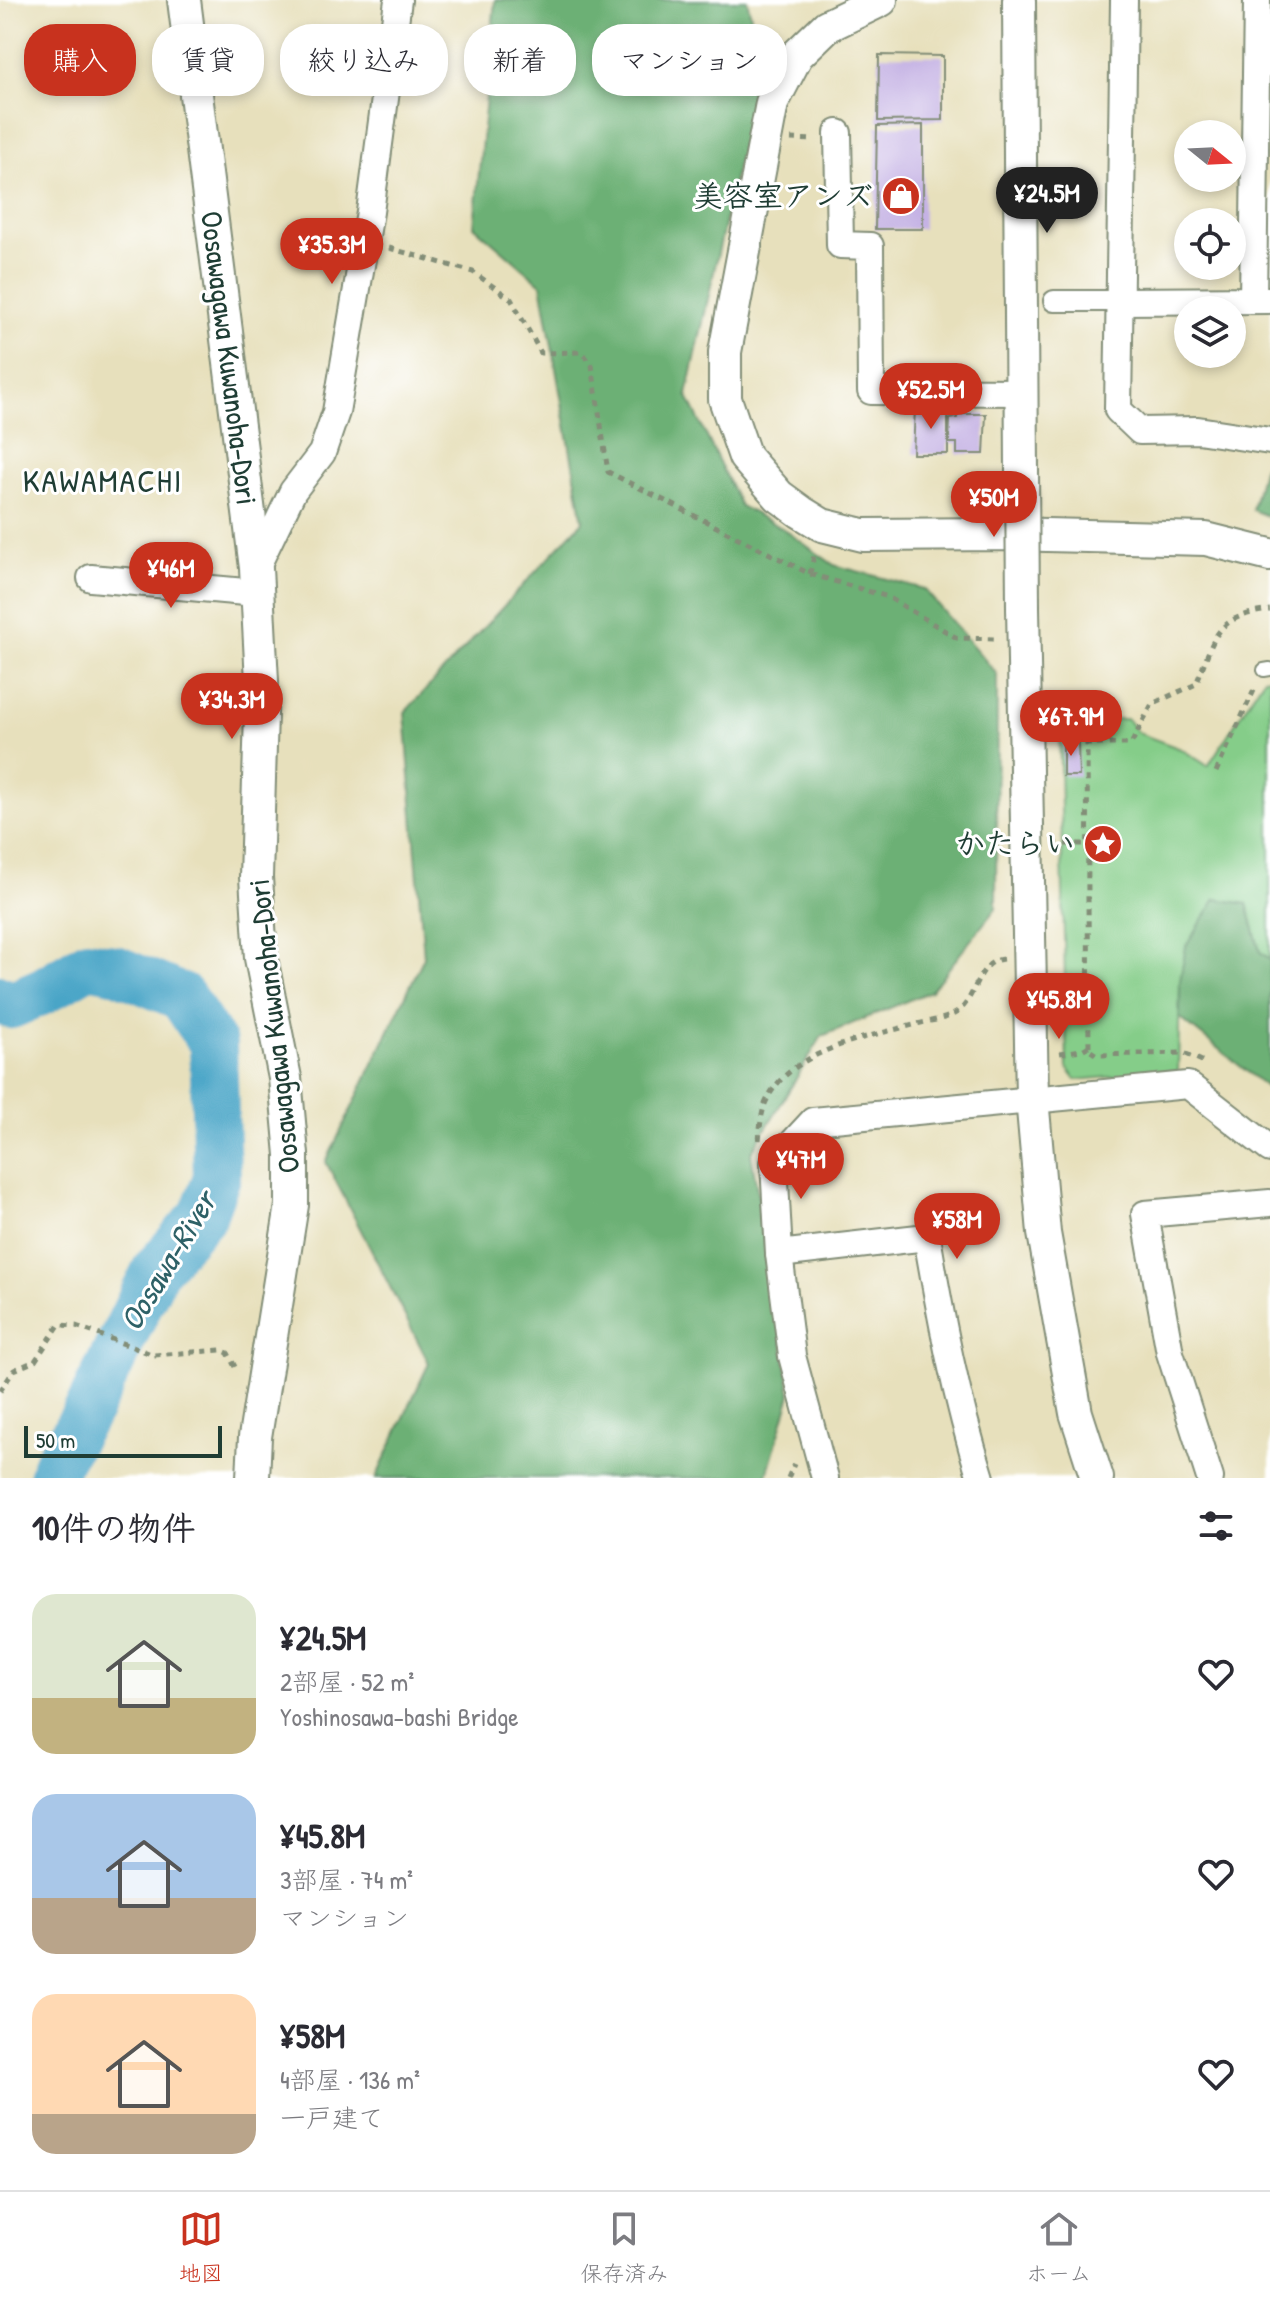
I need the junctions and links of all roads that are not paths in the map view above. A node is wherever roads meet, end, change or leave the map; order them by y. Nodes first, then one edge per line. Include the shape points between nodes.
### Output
1 (184, 0) edge
2 (398, 0) edge
3 (881, 0) edge
4 (1019, 0) edge
5 (1124, 0) edge
6 (1257, 0) edge
7 (838, 133) dead end
8 (1261, 300) edge
9 (1054, 301) dead end
10 (1120, 301) junction
11 (1020, 392) junction
12 (1270, 441) edge
13 (1270, 555) edge
14 (91, 578) dead end
15 (256, 580) junction
16 (1032, 1098) junction
17 (1270, 1149) edge
18 (1270, 1203) edge
19 (779, 1254) junction
20 (253, 1478) edge
21 (825, 1478) edge
22 (981, 1478) edge
23 (1097, 1478) edge
24 (1210, 1478) edge

1 - 15 street, Oosawagawa Kuwanoha-Dori
2 - 15 street via 336,412 322,453 293,491
3 - 13 street via 827,26 797,55 772,103 725,352 725,399 745,457 779,496 801,512 822,525 863,535 1206,539
4 - 11 street
5 - 10 street
6 - 8 street
7 - 11 street via 840,245 870,246 871,391
8 - 10 street
9 - 10 street
10 - 12 street via 1118,410 1140,431 1198,430
11 - 16 street, bridge
14 - 15 street
15 - 20 street, Oosawagawa Kuwanoha-Dori via 262,681 256,877 261,958 285,1078 292,1205
16 - 17 street via 1188,1085
16 - 19 street via 813,1121 774,1163
16 - 23 street via 1044,1233 1076,1413
18 - 24 street via 1145,1214 1170,1353
19 - 21 street via 792,1356
19 - 22 street via 927,1237 962,1418

